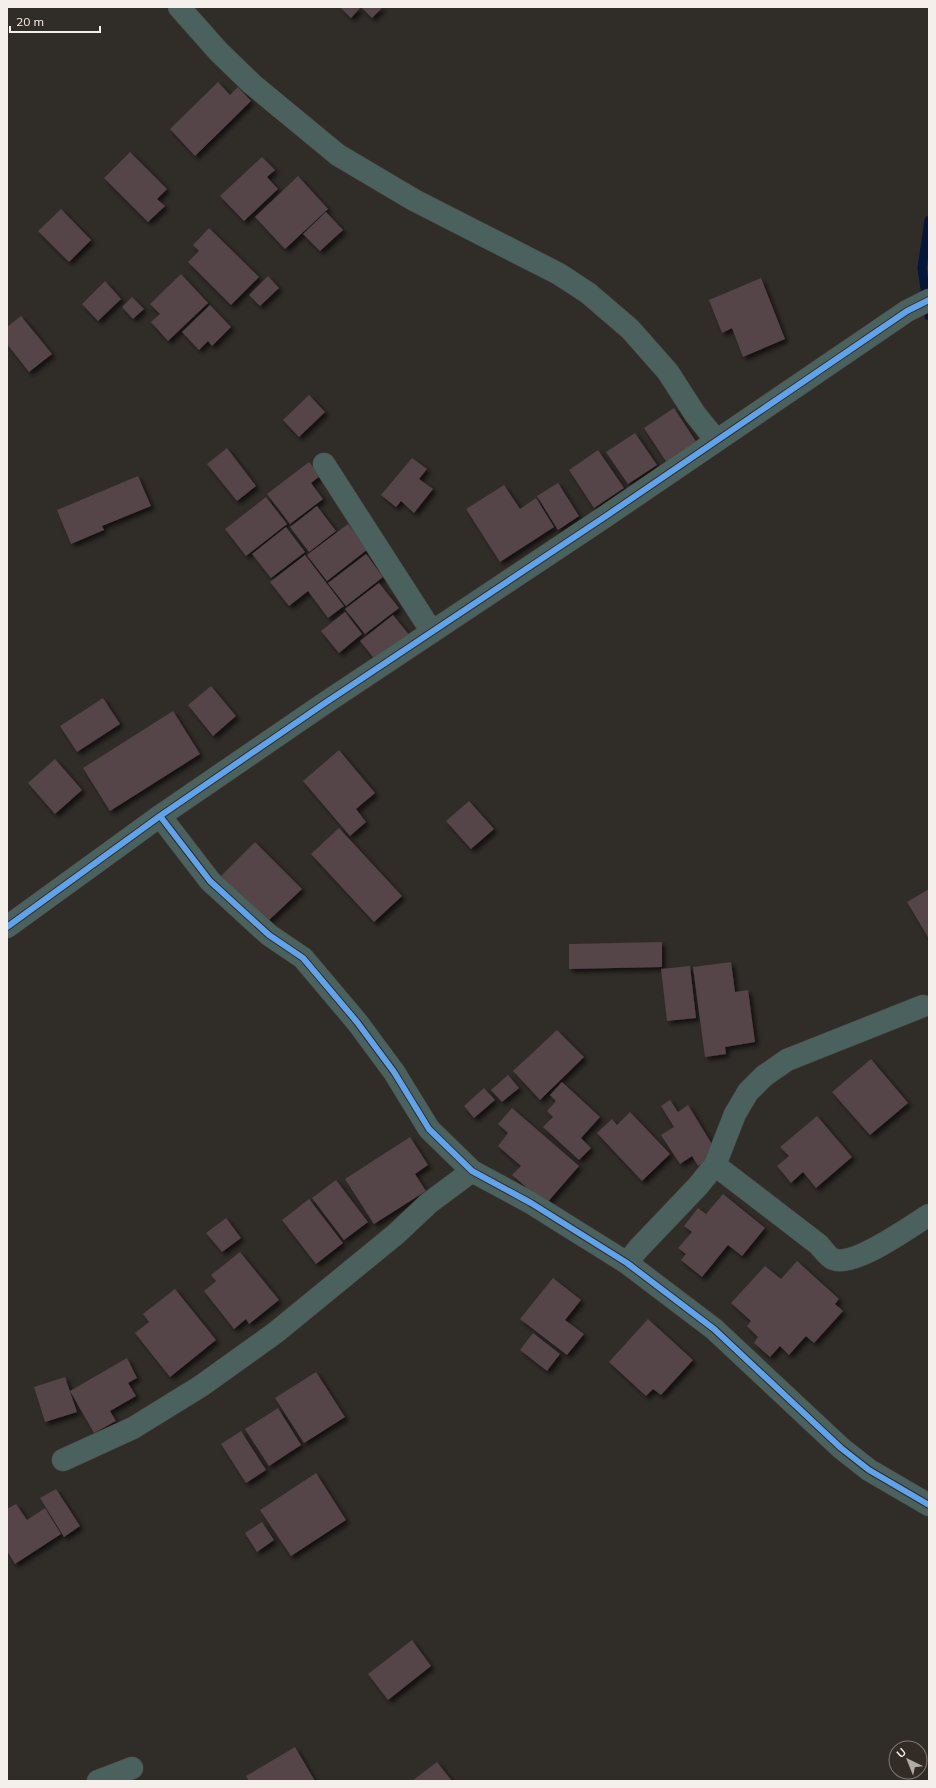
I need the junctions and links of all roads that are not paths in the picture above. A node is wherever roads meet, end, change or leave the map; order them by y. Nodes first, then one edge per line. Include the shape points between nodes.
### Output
1 (179, 7) edge
2 (929, 300) edge
3 (716, 440) junction
4 (324, 464) dead end
5 (432, 632) junction
6 (160, 816) junction
7 (7, 927) edge
8 (923, 1006) dead end
9 (715, 1166) junction
10 (472, 1171) junction
11 (929, 1215) edge
12 (627, 1263) junction
13 (63, 1460) dead end
14 (929, 1505) edge
15 (132, 1768) dead end
16 (98, 1781) edge

1 - 3 street via 252,84 338,155 414,200 559,274 588,294 630,329 668,372 695,414
2 - 3 street via 907,311
3 - 5 street
4 - 5 street
5 - 6 street
6 - 7 street
6 - 10 street via 210,881 269,935 303,958 357,1022 394,1072 429,1129
8 - 9 street via 787,1060 764,1076 748,1092 735,1114
9 - 11 street via 818,1244 833,1259 846,1260 863,1255
9 - 12 street
10 - 12 street via 531,1203
10 - 13 street via 429,1203 396,1234 275,1333 213,1377 133,1428
12 - 14 street via 714,1329 841,1448 869,1470
15 - 16 street

